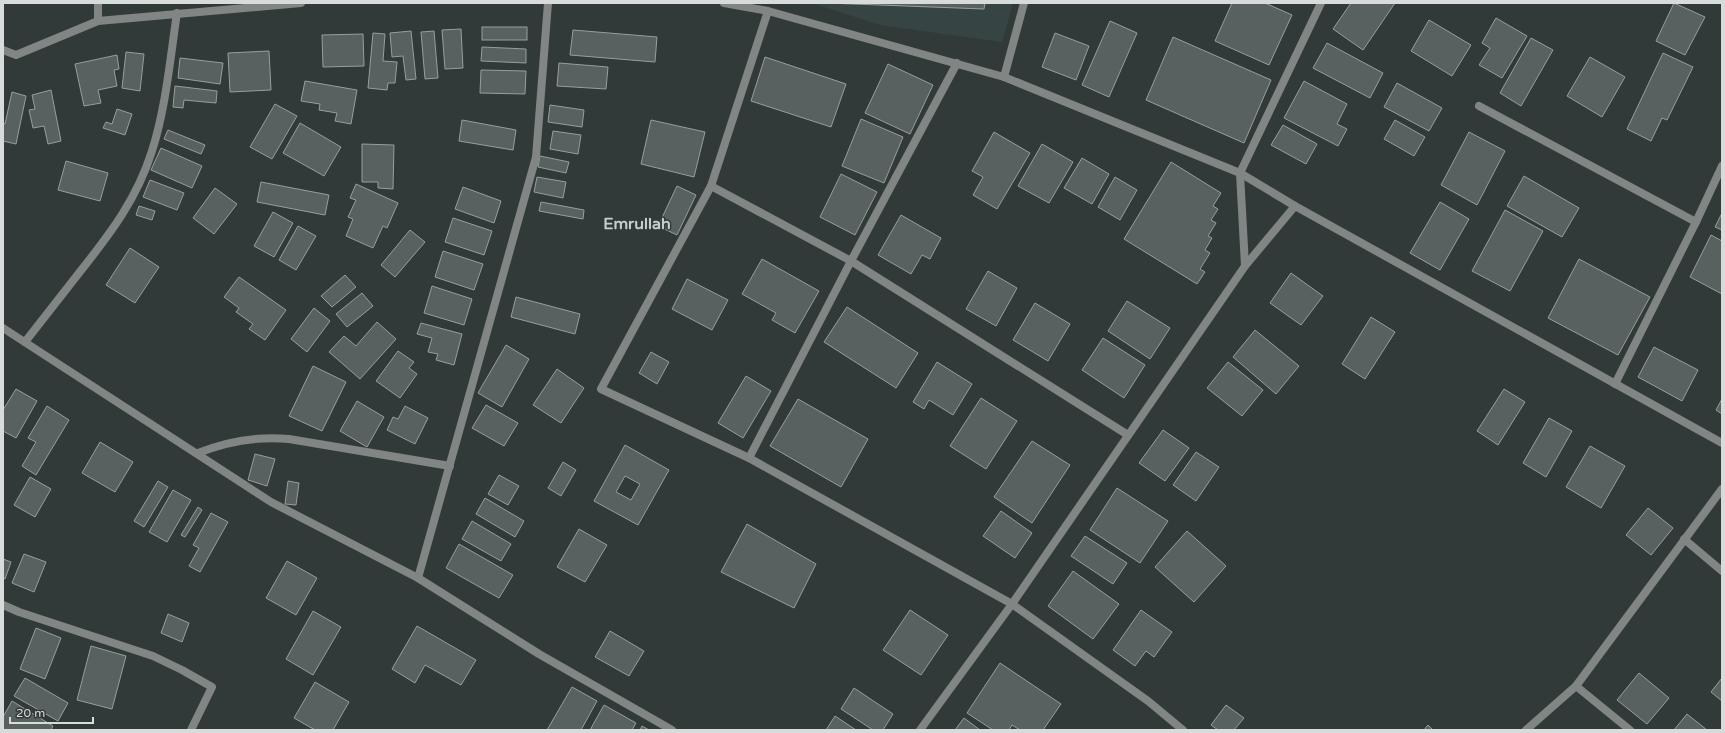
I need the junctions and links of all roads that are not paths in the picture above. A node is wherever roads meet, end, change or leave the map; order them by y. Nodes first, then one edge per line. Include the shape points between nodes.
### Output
1 (98, 3) edge
2 (301, 3) edge
3 (548, 3) edge
4 (724, 3) edge
5 (1024, 3) edge
6 (1321, 3) edge
7 (768, 11) junction
8 (177, 13) junction
9 (98, 22) junction
10 (3, 50) edge
11 (958, 63) junction
12 (1004, 77) junction
13 (1479, 106) dead end
14 (1722, 166) edge
15 (1240, 173) junction
16 (711, 186) junction
17 (1295, 206) junction
18 (1696, 222) junction
19 (851, 261) junction
20 (1245, 266) junction
21 (3, 328) edge
22 (25, 342) junction
23 (1615, 384) junction
24 (1128, 435) junction
25 (1722, 443) edge
26 (198, 454) junction
27 (749, 458) junction
28 (450, 466) junction
29 (1722, 489) edge
30 (1684, 539) junction
31 (1722, 571) edge
32 (418, 578) junction
33 (3, 604) edge
34 (1012, 604) junction
35 (1576, 686) junction
36 (191, 730) edge
37 (672, 730) edge
38 (920, 730) edge
39 (1183, 730) edge
40 (1526, 730) edge
41 (1630, 730) edge

1 - 9 street
2 - 8 street
3 - 28 street via 536,157
4 - 7 street
5 - 12 street
6 - 15 street
7 - 11 street
7 - 16 street
8 - 9 street
8 - 22 street via 159,127 152,152 129,203 114,228
9 - 10 street via 16,56
11 - 12 street
11 - 19 street
12 - 15 street
13 - 18 street
14 - 18 street
15 - 17 street
15 - 20 street
16 - 19 street
16 - 27 street via 601,389
17 - 20 street
17 - 23 street
18 - 23 street
19 - 24 street
19 - 27 street
20 - 24 street
21 - 22 street
22 - 26 street
23 - 25 street
24 - 34 street
26 - 28 street via 237,440 272,437
26 - 32 street via 271,502
27 - 34 street
28 - 32 street
29 - 30 street
30 - 31 street
30 - 35 street
32 - 37 street via 539,654
33 - 36 street via 19,612 153,656 212,687
34 - 38 street
34 - 39 street via 1148,701
35 - 40 street
35 - 41 street

